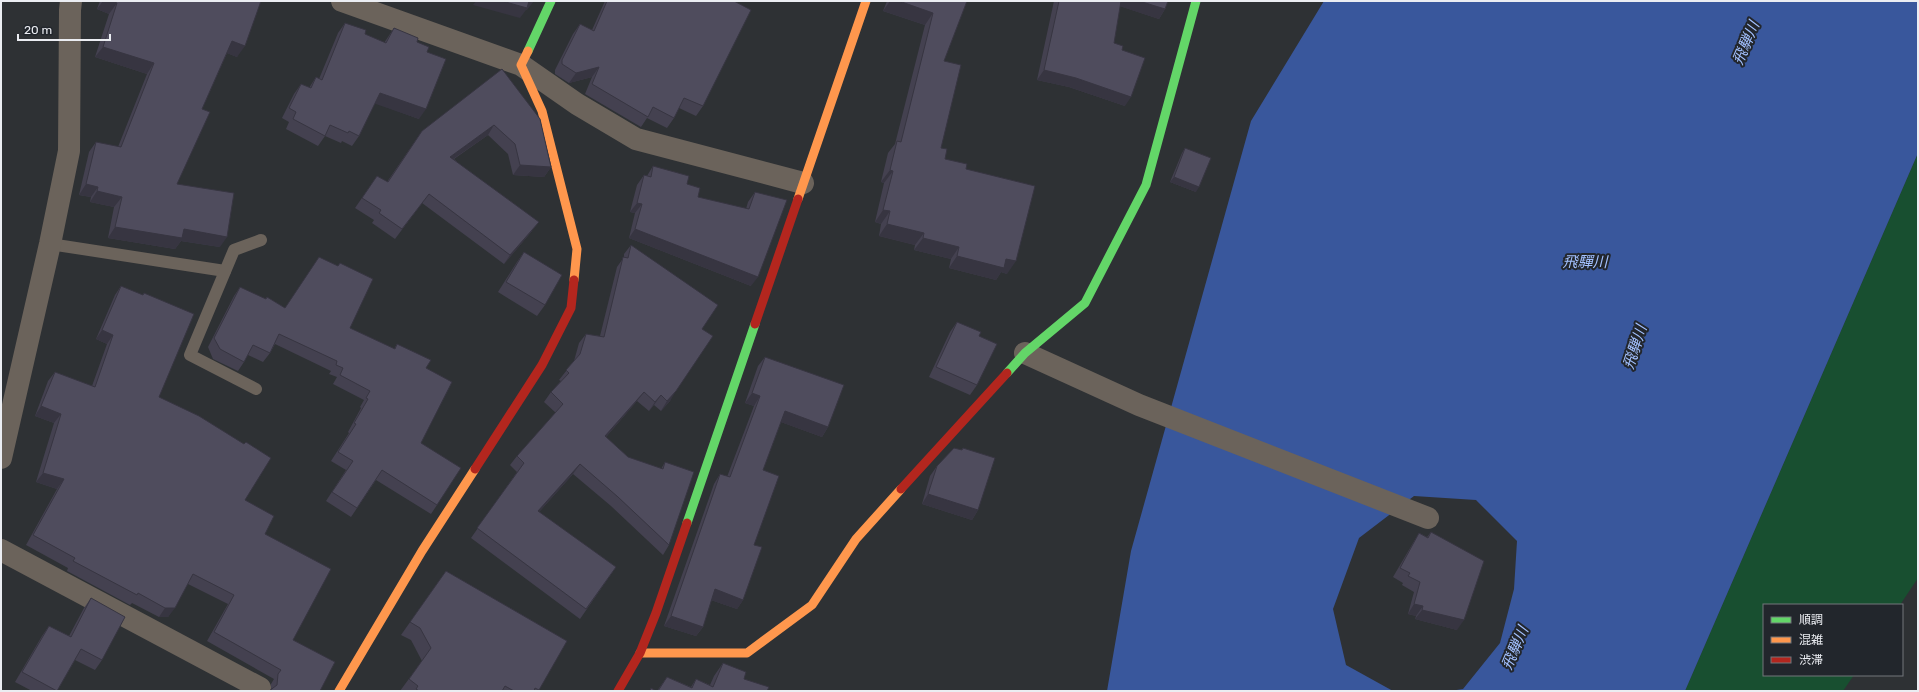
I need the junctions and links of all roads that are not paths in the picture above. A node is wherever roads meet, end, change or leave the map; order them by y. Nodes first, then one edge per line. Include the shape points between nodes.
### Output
1 (71, 1) edge
2 (342, 1) edge
3 (551, 1) edge
4 (866, 1) edge
5 (1196, 1) edge
6 (521, 65) junction
7 (803, 183) junction
8 (261, 240) dead end
9 (50, 244) junction
10 (225, 271) junction
11 (1024, 354) junction
12 (256, 389) dead end
13 (1, 458) edge
14 (1428, 518) dead end
15 (1, 550) edge
16 (640, 653) junction
17 (260, 688) dead end
18 (339, 691) edge
19 (618, 691) edge

1 - 9 street via 69,151
2 - 6 street
3 - 6 street
4 - 7 street
5 - 11 street via 1146,185 1085,302
6 - 7 street via 577,104 636,139
6 - 18 street via 542,112 577,250 571,308 542,365 422,551
7 - 16 street via 656,613
8 - 10 lane via 234,250
9 - 10 lane
9 - 13 street
10 - 12 lane via 190,355
11 - 14 street via 1139,405
11 - 16 street via 856,539 812,605 747,653
15 - 17 street
16 - 19 street

